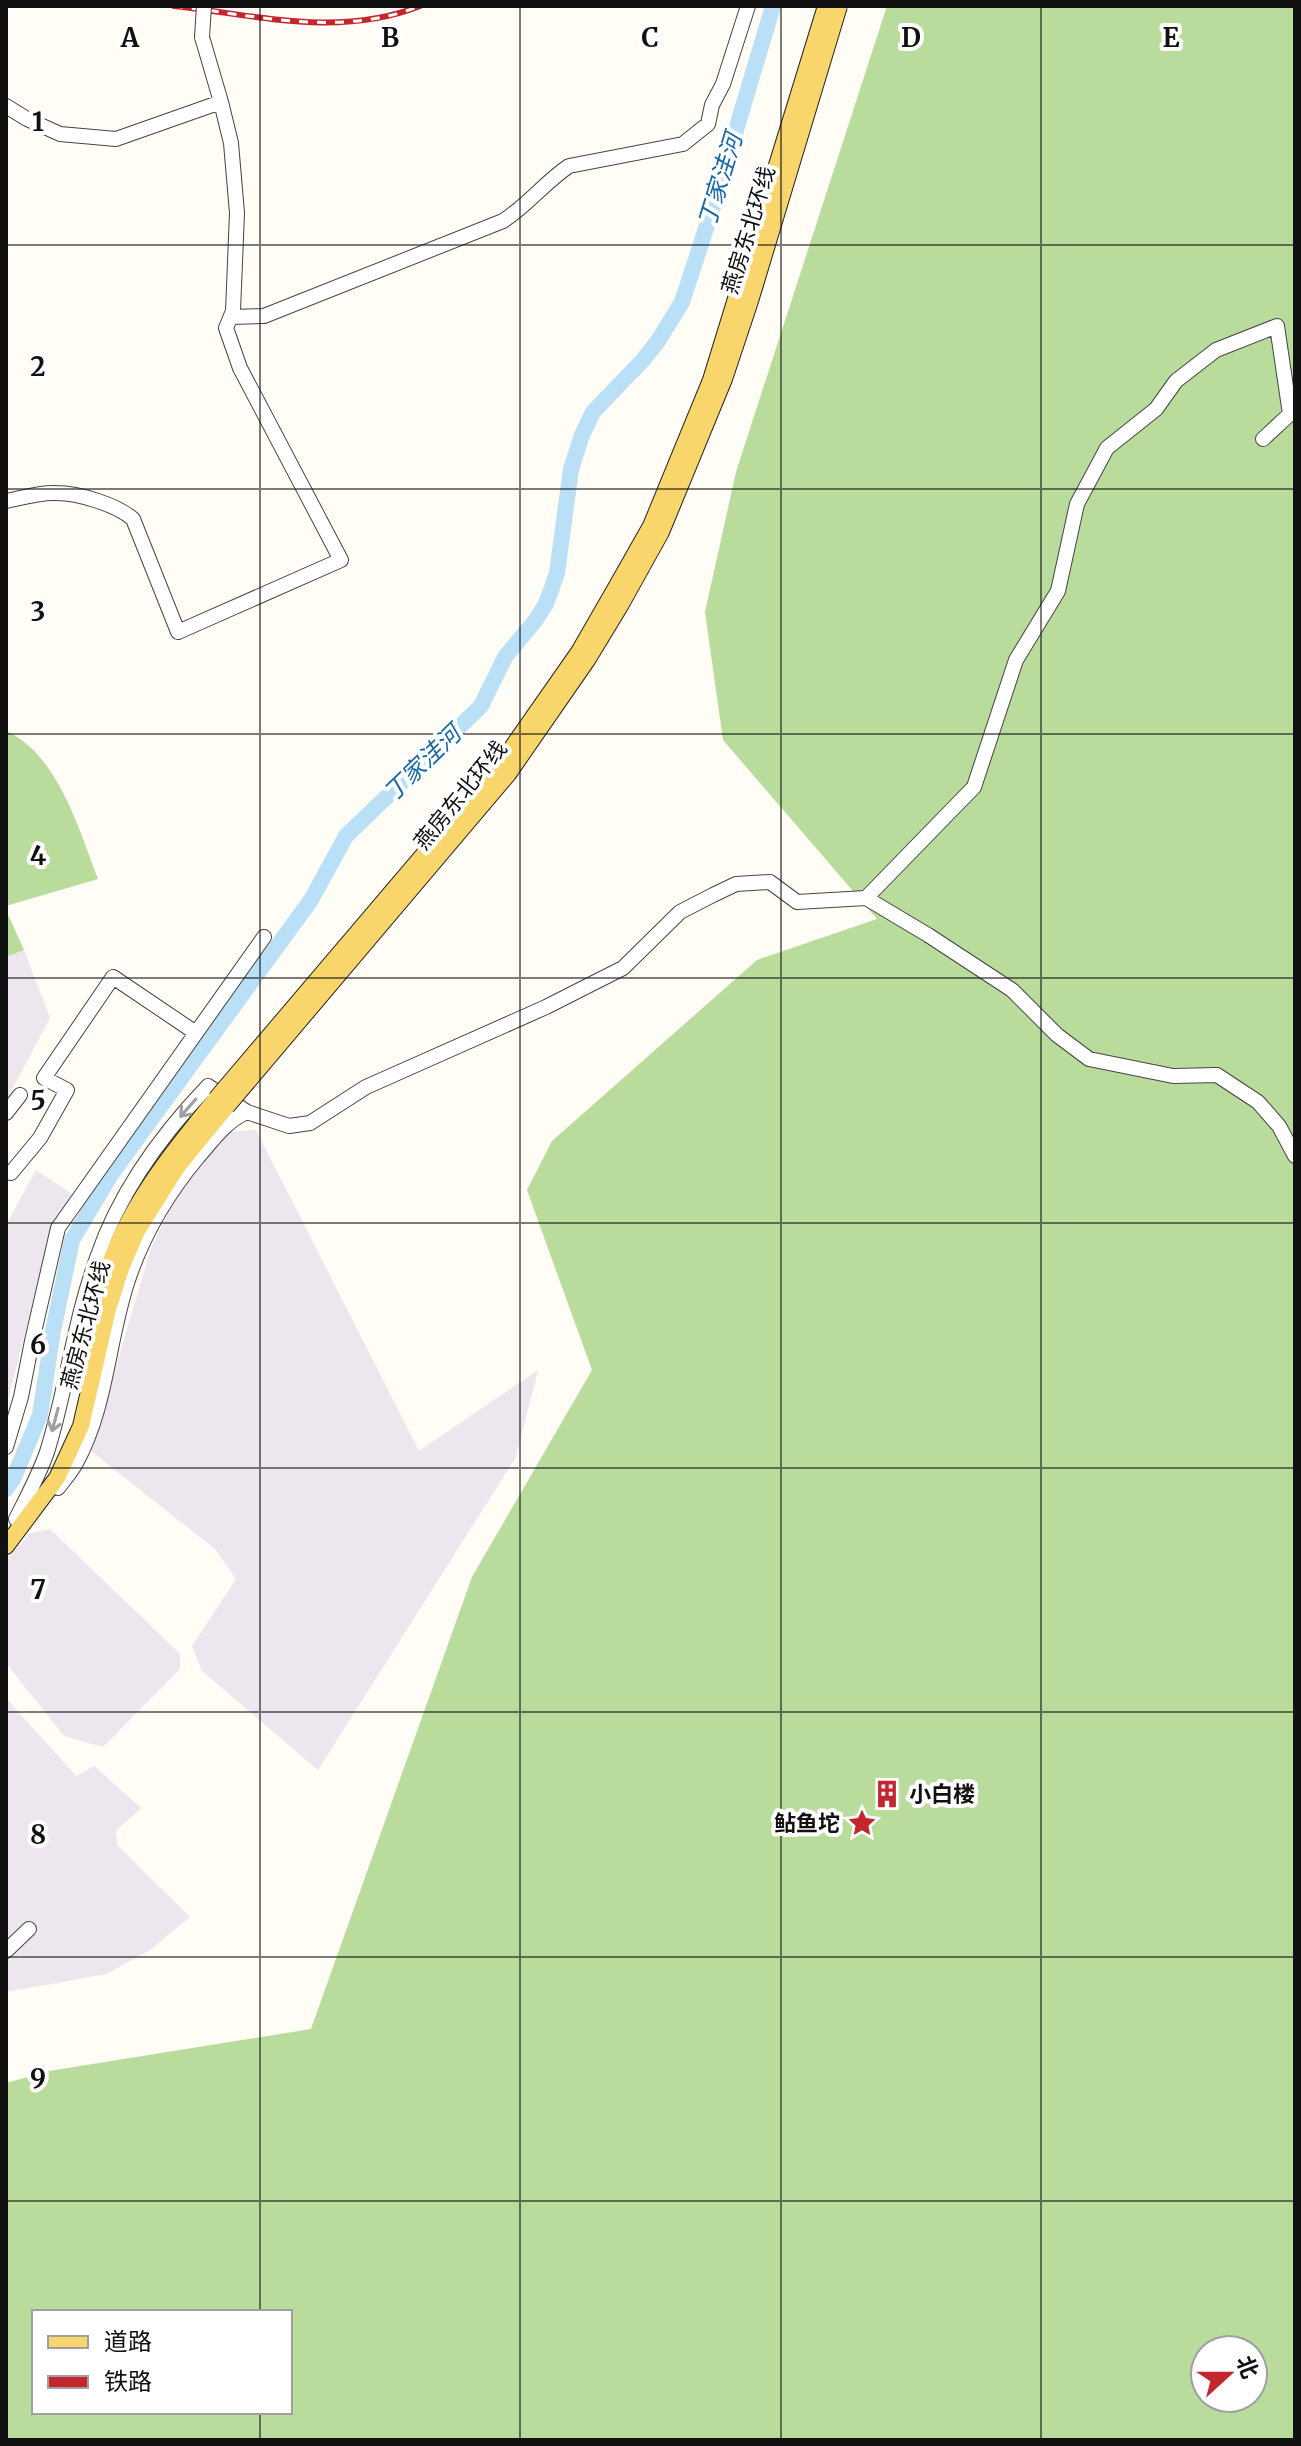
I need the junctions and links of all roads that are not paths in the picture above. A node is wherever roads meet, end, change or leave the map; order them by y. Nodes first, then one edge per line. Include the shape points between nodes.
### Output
1 (204, 6) edge
2 (748, 6) edge
3 (826, 6) edge
4 (839, 6) edge
5 (221, 102) junction
6 (6, 106) edge
7 (231, 317) junction
8 (1263, 439) dead end
9 (6, 501) edge
10 (866, 898) junction
11 (264, 937) dead end
12 (196, 1033) junction
13 (20, 1095) dead end
14 (222, 1103) junction
15 (247, 1112) junction
16 (6, 1113) edge
17 (1295, 1156) edge
18 (11, 1173) dead end
19 (6, 1447) edge
20 (17, 1523) edge
21 (6, 1546) edge
22 (29, 1929) dead end
23 (6, 1951) edge

1 - 5 street, bridge via 202,37
2 - 7 street via 708,124 683,144 569,166 503,221 264,316
3 - 14 main road, 燕房东北环线, bridge via 711,380 657,512 624,574 579,652 500,765
4 - 14 main road, 燕房东北环线, bridge via 724,379 648,556 587,660 508,774
5 - 6 street via 116,139 60,134
5 - 7 street via 231,143 237,213
7 - 9 street via 226,328 240,368 341,560 178,632 133,519 123,510 55,492
8 - 10 street via 1290,414 1277,326 1216,350 1107,448 1077,504 1058,591 1016,660 974,787
10 - 15 street via 797,902 770,882 736,884 680,912 623,968 366,1087 310,1123 289,1126
10 - 17 street via 1012,990 1089,1059 1173,1076 1217,1075 1258,1102
11 - 12 street
12 - 18 street via 113,977 44,1078 67,1090 40,1138
12 - 19 street via 58,1228
13 - 16 street
14 - 20 main road, 燕房东北环线 via 137,1231 108,1309 81,1426 57,1478
15 - 20 street via 227,1125 191,1165 146,1236 128,1280 97,1409 76,1462 53,1495
15 -> 20 street via 208,1086 147,1159 117,1208 96,1259 46,1455
20 - 21 main road, 燕房东北环线
22 - 23 street

